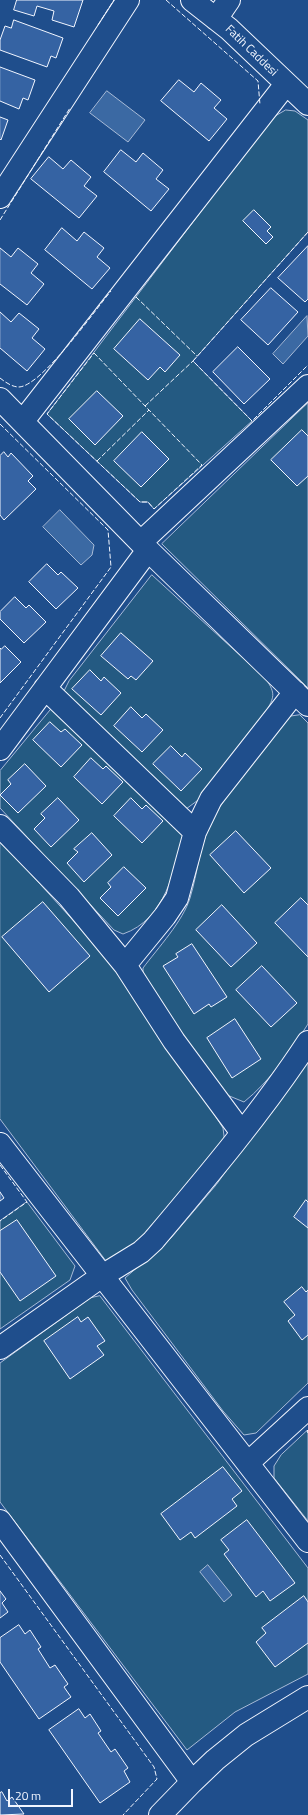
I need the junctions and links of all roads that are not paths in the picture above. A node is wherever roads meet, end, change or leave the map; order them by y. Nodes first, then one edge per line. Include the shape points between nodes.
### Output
1 (128, 0) edge
2 (192, 0) edge
3 (229, 0) edge
4 (216, 19) junction
5 (286, 84) junction
6 (308, 104) edge
7 (0, 197) edge
8 (308, 386) edge
9 (0, 399) edge
10 (23, 421) junction
11 (145, 546) junction
12 (46, 688) junction
13 (301, 699) edge
14 (0, 749) edge
15 (0, 826) edge
16 (195, 832) junction
17 (125, 965) junction
18 (308, 1042) edge
19 (242, 1133) junction
20 (0, 1144) edge
21 (102, 1276) junction
22 (0, 1348) edge
23 (308, 1408) edge
24 (249, 1462) junction
25 (0, 1521) edge
26 (308, 1541) edge
27 (308, 1697) edge
28 (192, 1782) junction
29 (160, 1815) edge

1 - 7 street
2 - 4 street, Fatih Caddesi
3 - 4 street
4 - 5 street, Fatih Caddesi
5 - 6 street, Fatih Caddesi
5 - 10 street
8 - 11 street
9 - 10 street
10 - 11 street
11 - 12 street
11 - 13 street
12 - 14 street
12 - 16 street
13 - 16 street via 215,794
15 - 17 street via 69,897
16 - 17 street via 172,908
17 - 19 street via 179,1048
18 - 19 street
19 - 21 street via 153,1241 129,1261
20 - 21 street
21 - 22 street
21 - 24 street
23 - 24 street
24 - 26 street
25 - 28 street
27 - 28 street via 246,1735
28 - 29 street

